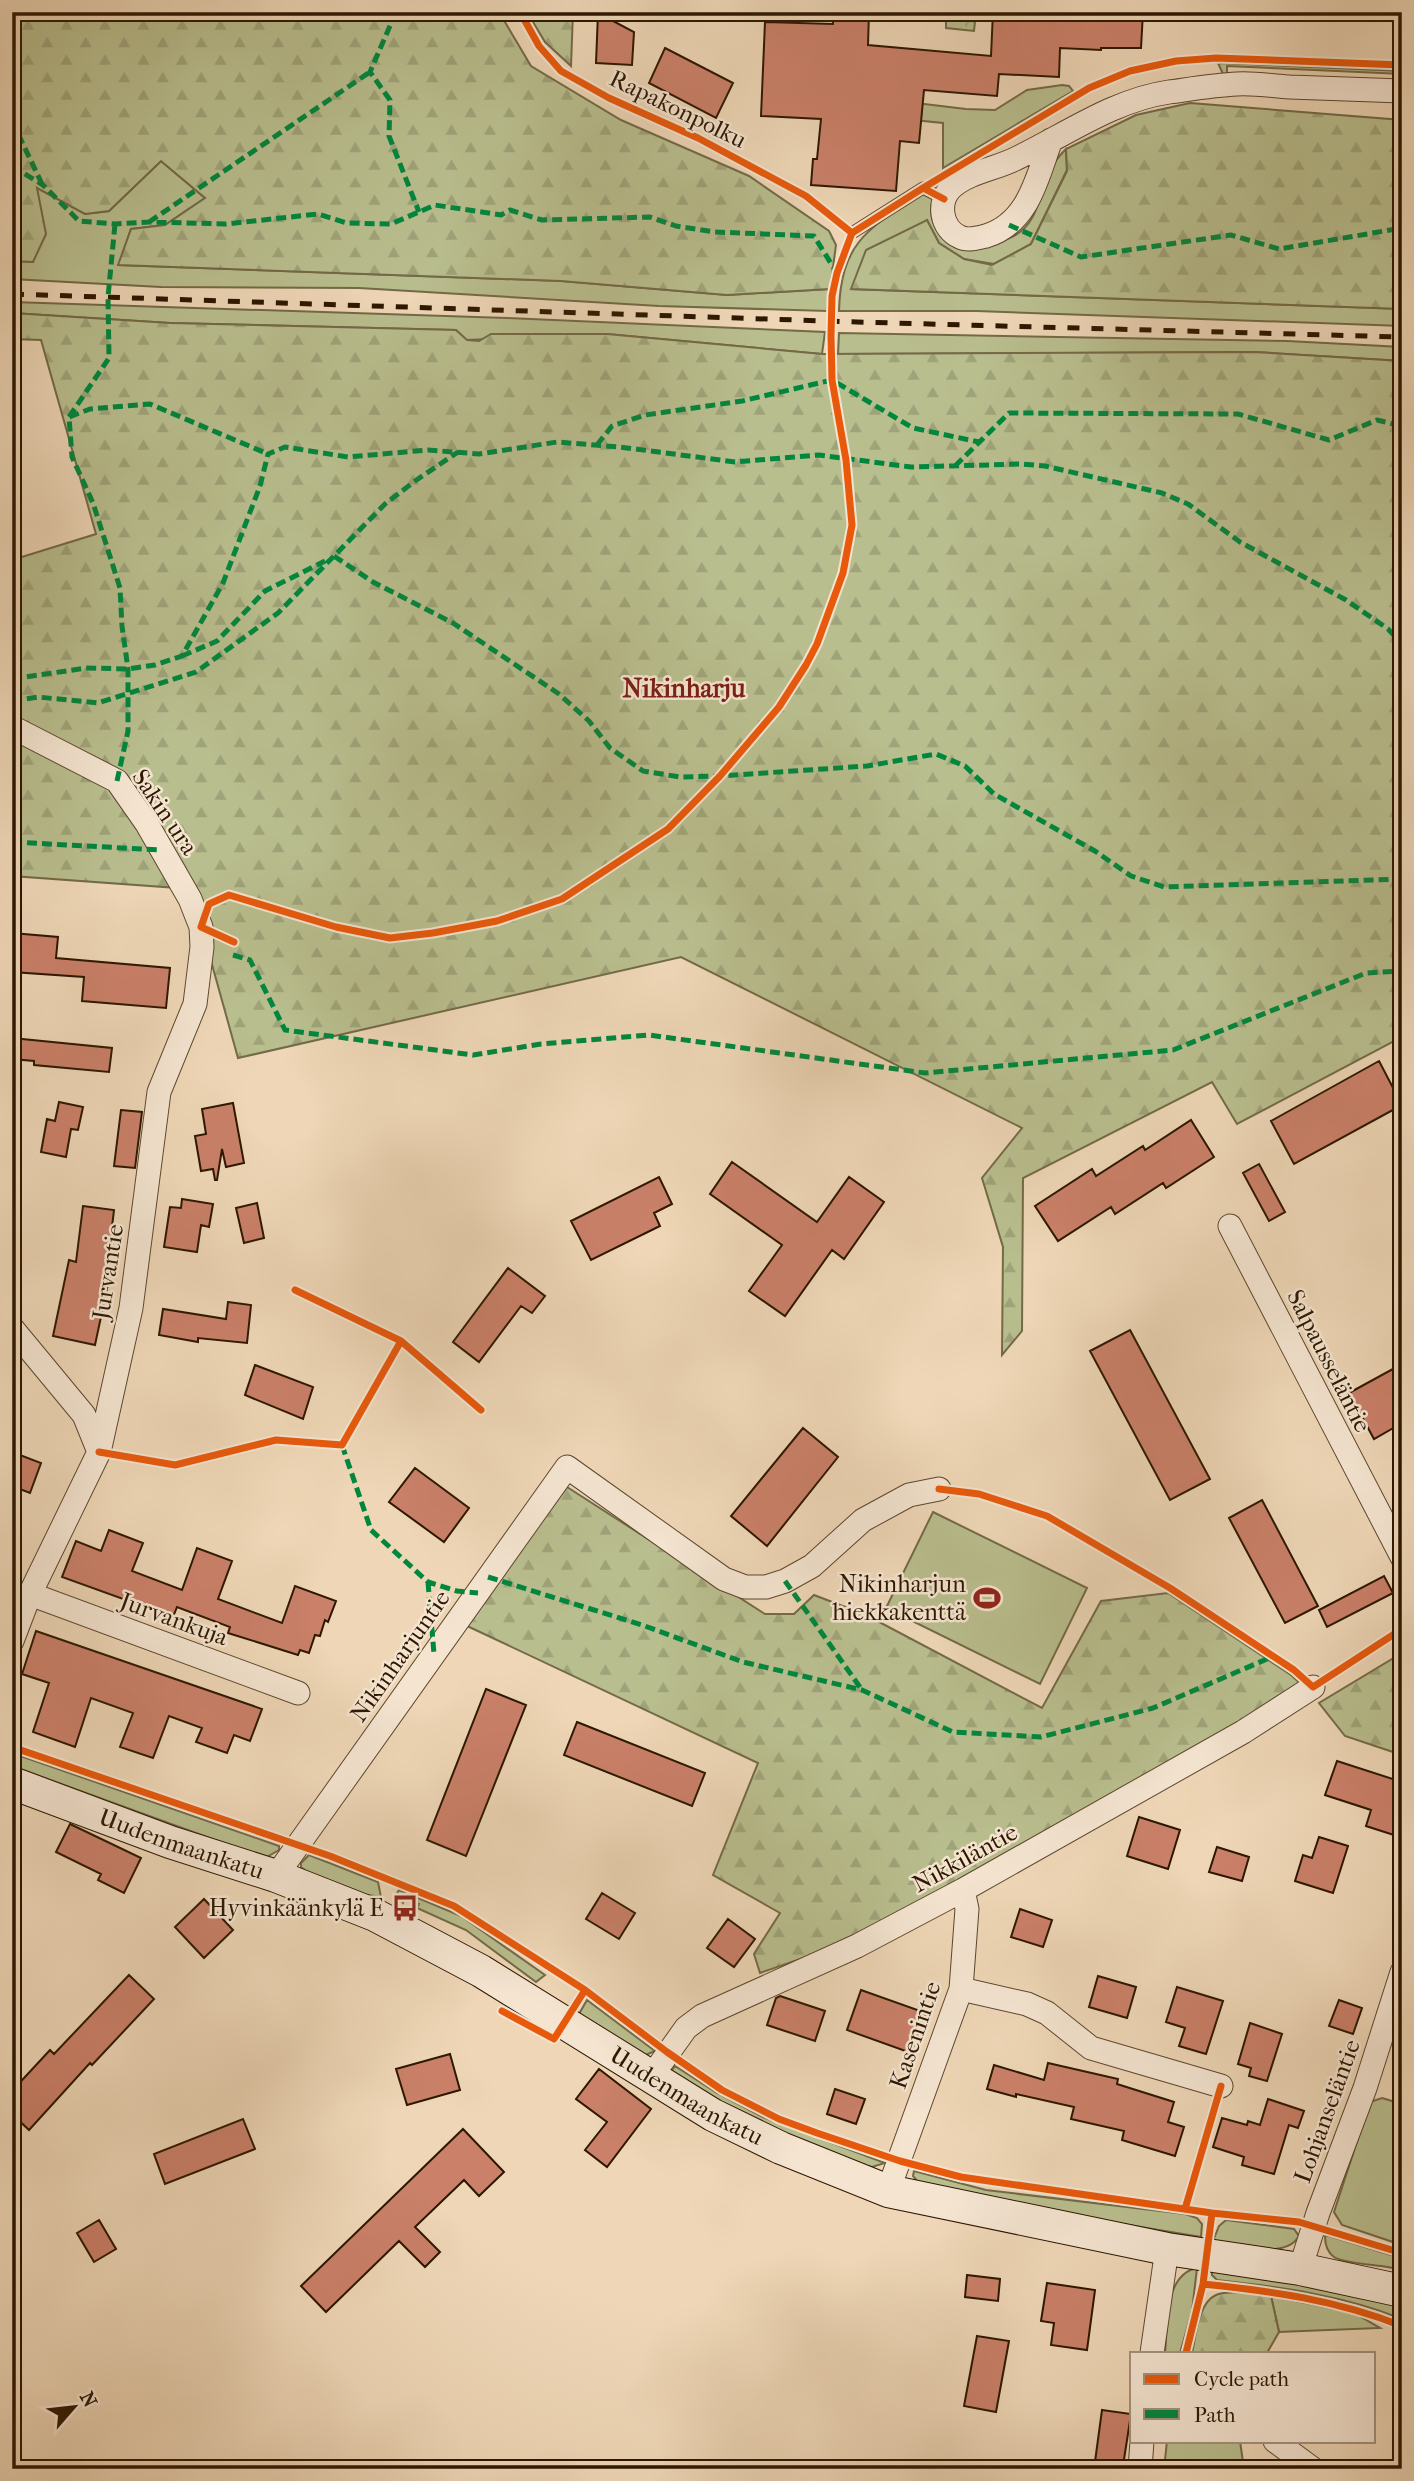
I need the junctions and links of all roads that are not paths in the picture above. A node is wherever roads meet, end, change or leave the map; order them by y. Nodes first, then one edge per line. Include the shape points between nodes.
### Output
1 (1402, 92) edge
2 (1051, 140) junction
3 (944, 199) junction
4 (852, 233) dead end
5 (12, 727) edge
6 (190, 898) joint
7 (1230, 1226) dead end
8 (12, 1328) edge
9 (99, 1452) junction
10 (939, 1489) dead end
11 (1402, 1557) edge
12 (30, 1594) junction
13 (12, 1641) edge
14 (1313, 1687) dead end
15 (298, 1693) dead end
16 (12, 1783) edge
17 (276, 1876) junction
18 (963, 1889) junction
19 (1402, 1972) edge
20 (961, 1989) junction
21 (651, 2077) junction
22 (1221, 2086) dead end
23 (888, 2191) junction
24 (1167, 2249) junction
25 (1300, 2269) junction
26 (1402, 2291) edge
27 (1152, 2352) edge
28 (1142, 2442) edge
29 (1276, 2442) edge
30 (1140, 2469) edge
31 (1313, 2469) edge

1 - 2 street via 1239,84 1165,93 1141,98
2 - 3 street via 960,182
2 - 3 street via 1020,214 994,234 969,240 953,233 943,215
3 - 4 lane via 922,188
5 - 6 street, Sakin ura via 117,782
6 - 9 street, Jurvantie via 201,927 202,947 195,1004 159,1092 131,1308
7 - 11 street, Salpausseläntie
8 - 9 street via 83,1415
9 - 12 street, Jurvantie
10 - 17 street, Nikinharjuntie via 909,1495 863,1520 812,1566 785,1581 745,1587 724,1579 567,1467
12 - 13 street, Jurvantie
12 - 15 street, Jurvankuja
14 - 18 street, Nikkiläntie via 1243,1732
16 - 17 main road, Uudenmaankatu
17 - 21 main road, Uudenmaankatu via 375,1915 481,1971
18 - 20 street, Kasenintie via 967,1909
18 - 21 street, Nikkiläntie via 857,1946 702,2016 686,2028
19 - 25 street, Lohjanseläntie
20 - 22 street via 1047,2013 1091,2048
20 - 23 street, Kasenintie
21 - 23 main road, Uudenmaankatu via 758,2137
23 - 24 main road, Uudenmaankatu
24 - 25 main road, Uudenmaankatu
24 - 27 street
25 - 26 main road, Uudenmaankatu
28 - 30 street
29 - 31 street

